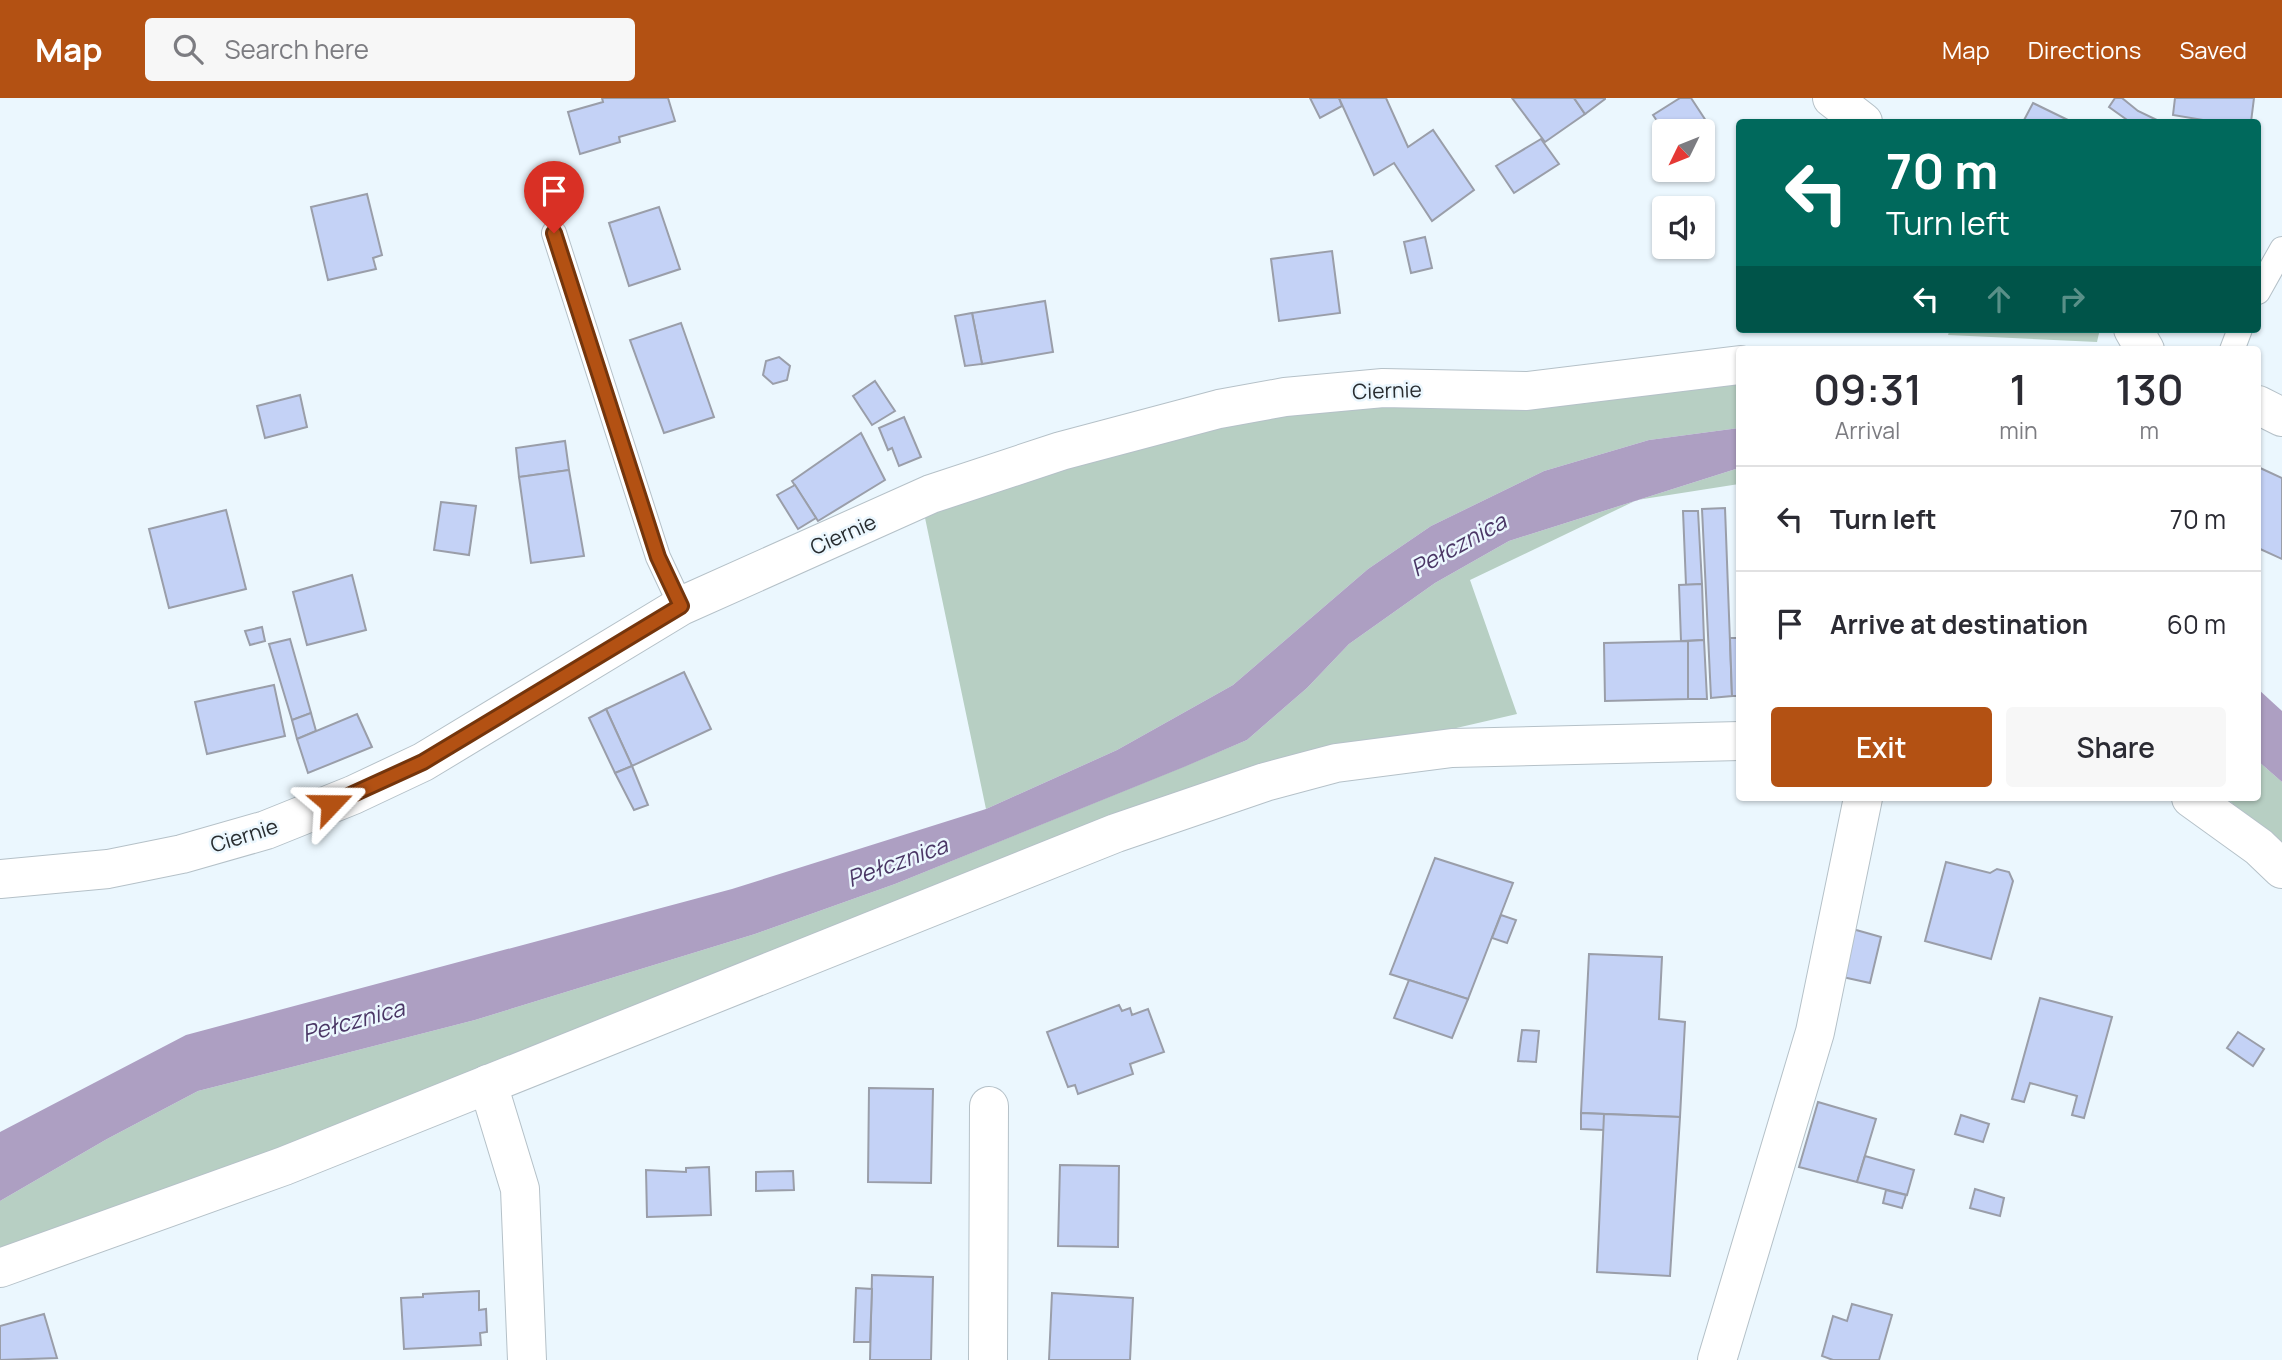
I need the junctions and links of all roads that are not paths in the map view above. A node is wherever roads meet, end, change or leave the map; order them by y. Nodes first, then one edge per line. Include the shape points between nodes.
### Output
1 (1832, 98) edge
2 (1859, 119) edge
3 (554, 233) dead end
4 (2282, 249) edge
5 (2261, 287) edge
6 (1736, 366) edge
7 (2261, 406) edge
8 (2282, 417) edge
9 (681, 606) junction
10 (1736, 741) edge
11 (1862, 801) edge
12 (2195, 801) edge
13 (2282, 869) edge
14 (0, 879) edge
15 (488, 1084) junction
16 (989, 1106) dead end
17 (0, 1268) edge
18 (527, 1360) edge
19 (988, 1360) edge
20 (1717, 1360) edge

1 - 2 street
3 - 9 lane via 658,557
4 - 5 lane
6 - 9 street, Ciernie via 1540,390 1383,388 1284,397 1219,409 1061,451 932,494
7 - 8 street
9 - 14 street, Ciernie via 423,762 267,830 108,869
10 - 15 street via 1452,748 1336,763 1265,782 1116,833
11 - 20 street via 1815,1032
12 - 13 street
15 - 17 street via 284,1166
15 - 18 street via 520,1188
16 - 19 street

